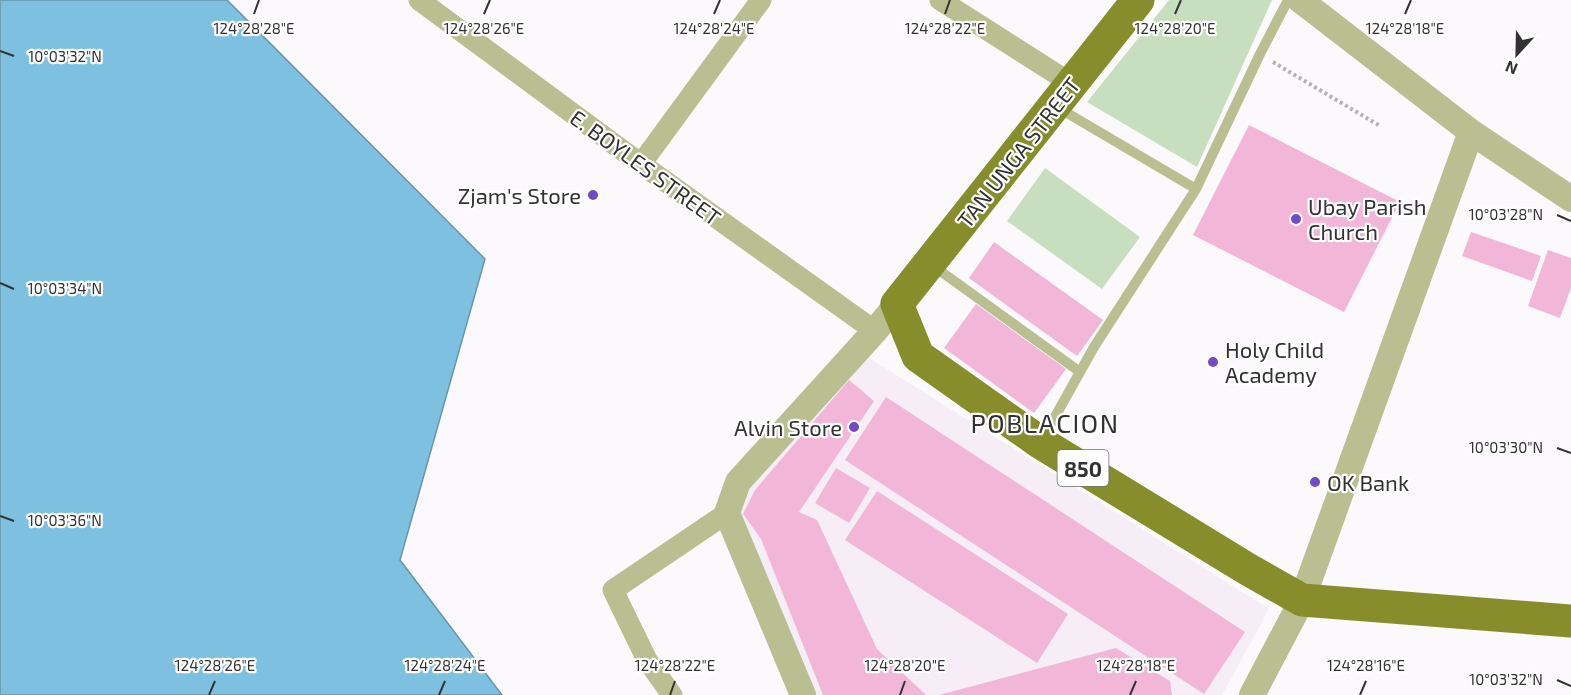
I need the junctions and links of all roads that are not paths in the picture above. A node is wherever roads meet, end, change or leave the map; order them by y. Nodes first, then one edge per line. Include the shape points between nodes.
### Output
1 (419, 0) edge
2 (761, 0) edge
3 (940, 0) edge
4 (1138, 0) edge
5 (1288, 0) edge
6 (1300, 0) edge
7 (1063, 95) junction
8 (1471, 132) junction
9 (641, 164) junction
10 (1196, 189) junction
11 (1571, 199) edge
12 (929, 264) junction
13 (897, 304) junction
14 (875, 331) junction
15 (1080, 372) junction
16 (1041, 443) junction
17 (727, 513) junction
18 (1302, 600) junction
19 (1571, 621) edge
20 (672, 695) edge
21 (803, 695) edge
22 (1252, 695) edge

1 - 9 street, E. BOYLES STREET
2 - 9 street
3 - 7 street
4 - 7 main road, TAN UNGA STREET
5 - 10 lane
6 - 8 street
7 - 10 lane
7 - 12 main road, TAN UNGA STREET
8 - 11 street
8 - 18 street
9 - 14 street, E. BOYLES STREET
10 - 15 lane
12 - 13 main road, TAN UNGA STREET
12 - 15 lane
13 - 14 street
13 - 16 main road, 850 via 918,356
14 - 17 street via 738,482
15 - 16 lane
16 - 18 main road, 850
17 - 20 street via 613,590 647,660
17 - 21 street
18 - 19 main road, 850
18 - 22 street

